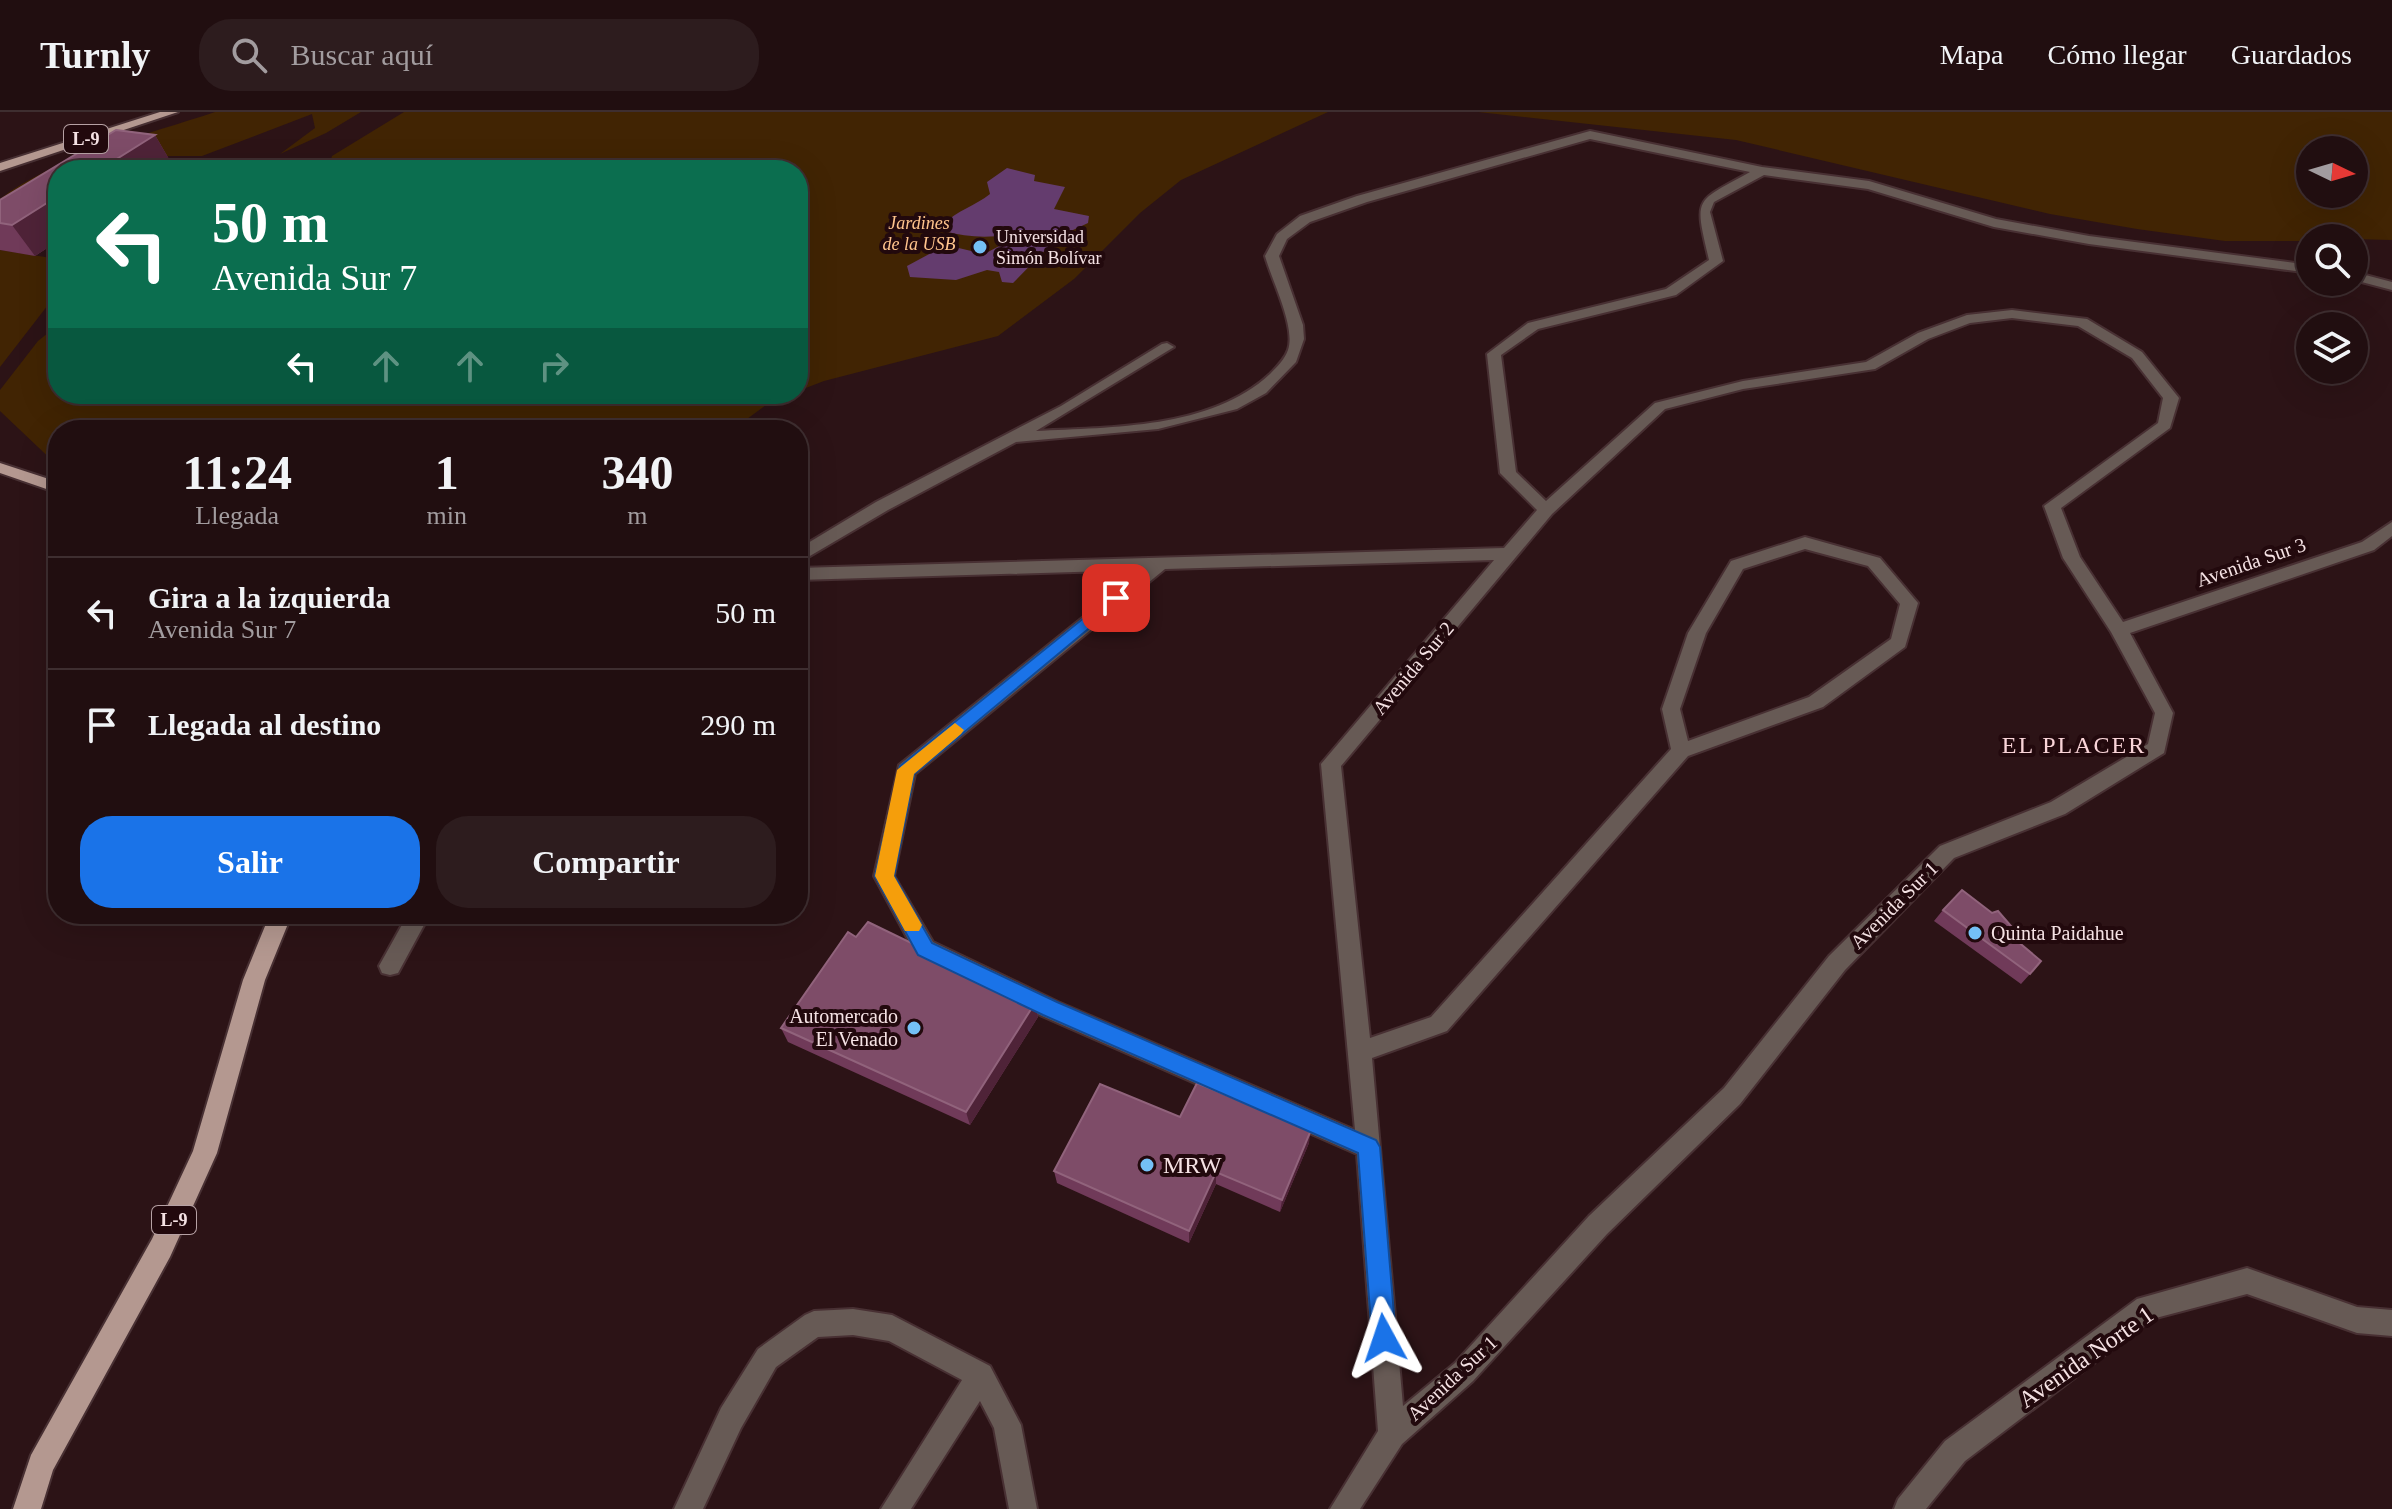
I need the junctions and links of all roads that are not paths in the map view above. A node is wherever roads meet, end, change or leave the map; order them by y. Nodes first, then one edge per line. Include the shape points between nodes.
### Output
1 (172, 112) edge
2 (0, 167) edge
3 (1762, 171) junction
4 (2296, 267) edge
5 (2368, 280) edge
6 (2392, 286) edge
7 (2082, 322) joint
8 (1167, 347) dead end
9 (1014, 437) junction
10 (0, 468) edge
11 (48, 485) edge
12 (1546, 510) junction
13 (2392, 527) edge
14 (808, 551) edge
15 (1508, 554) junction
16 (1163, 562) junction
17 (808, 574) edge
18 (2119, 630) junction
19 (1681, 751) junction
20 (277, 924) edge
21 (413, 924) edge
22 (390, 966) dead end
23 (1358, 1052) junction
24 (1369, 1147) junction
25 (2392, 1323) edge
26 (981, 1375) junction
27 (1392, 1434) junction
28 (27, 1509) edge
29 (688, 1509) edge
30 (895, 1509) edge
31 (1023, 1509) edge
32 (1344, 1509) edge
33 (1908, 1509) edge

1 - 2 main road, L-9
3 - 4 street via 1869,185 1994,223
3 - 9 street via 1590,135 1333,209 1305,219 1282,237 1272,256 1283,294 1298,320 1296,352 1275,380 1242,400 1188,420 1143,429
3 - 12 street via 1709,200 1704,212 1716,261 1671,292 1533,326 1494,354 1508,473
5 - 6 street
7 - 12 street, Avenida Sur 2 via 2012,314 1967,319 1870,366 1743,385 1660,406
7 - 18 street, Avenida Sur 1 via 2137,355 2171,398 2165,425 2052,506 2072,558
8 - 9 street
9 - 14 street
10 - 11 main road
12 - 15 street, Avenida Sur 2
13 - 18 street, Avenida Sur 3 via 2368,546
15 - 16 street
15 - 23 street, Avenida Sur 2 via 1331,764
16 - 17 street
16 - 24 street via 906,770 884,876 925,949
18 - 27 street, Avenida Sur 1 via 2164,713 2157,748 2058,808 1947,852 1837,963 1732,1096 1598,1225 1464,1372
19 - 19 street via 1816,702 1899,642 1909,603 1874,562 1805,543 1737,565 1697,633 1671,709
19 - 23 street via 1439,1024
20 - 28 main road, L-9 via 254,980 205,1153 161,1248 41,1465
21 - 22 street
23 - 24 street, Avenida Sur 2
24 - 27 street, Avenida Sur 2
25 - 33 street, Avenida Norte 1 via 2357,1320 2247,1281 2146,1308 1955,1451
26 - 29 street via 892,1328 814,1324 767,1358 731,1418
26 - 30 street
26 - 31 street via 1007,1425
27 - 32 street, Avenida Sur 1

